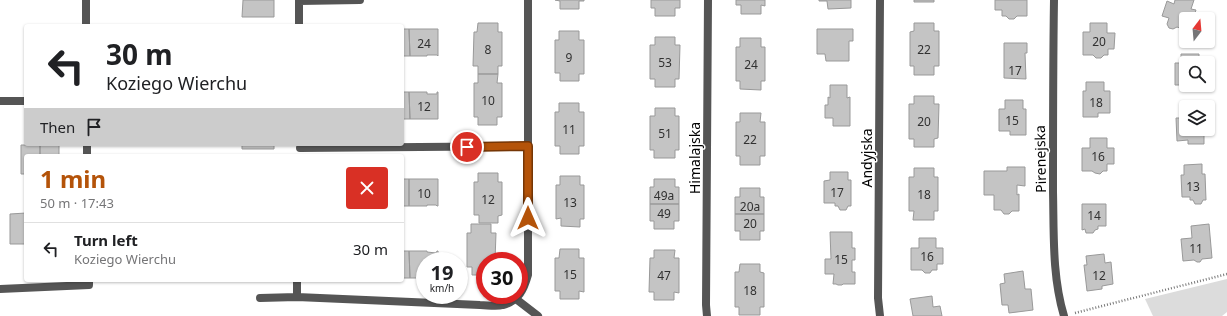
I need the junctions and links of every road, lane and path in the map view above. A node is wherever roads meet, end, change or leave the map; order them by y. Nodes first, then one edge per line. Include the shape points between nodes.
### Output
1 (86, 0) edge
2 (360, 0) edge
3 (528, 0) edge
4 (708, 0) edge
5 (880, 0) edge
6 (1054, 0) edge
7 (299, 1) edge
8 (86, 24) edge
9 (299, 24) edge
10 (0, 101) edge
11 (24, 101) edge
12 (528, 146) junction
13 (300, 149) edge
14 (528, 252) edge
15 (1227, 274) edge
16 (89, 282) edge
17 (297, 282) edge
18 (0, 289) edge
19 (297, 297) junction
20 (260, 298) dead end
21 (504, 304) edge
22 (522, 304) edge
23 (538, 316) edge
24 (707, 316) edge
25 (880, 316) edge
26 (1064, 316) edge

1 - 8 street
2 - 7 street
3 - 12 street
4 - 24 street, Himalajska
5 - 25 street, Andyjska
6 - 26 street, Pirenejska via 1054,258
7 - 9 street
10 - 11 street
12 - 13 street
12 - 14 street
15 - 26 path
16 - 18 street via 89,285
17 - 19 street
19 - 20 street
19 - 21 street
22 - 23 street

